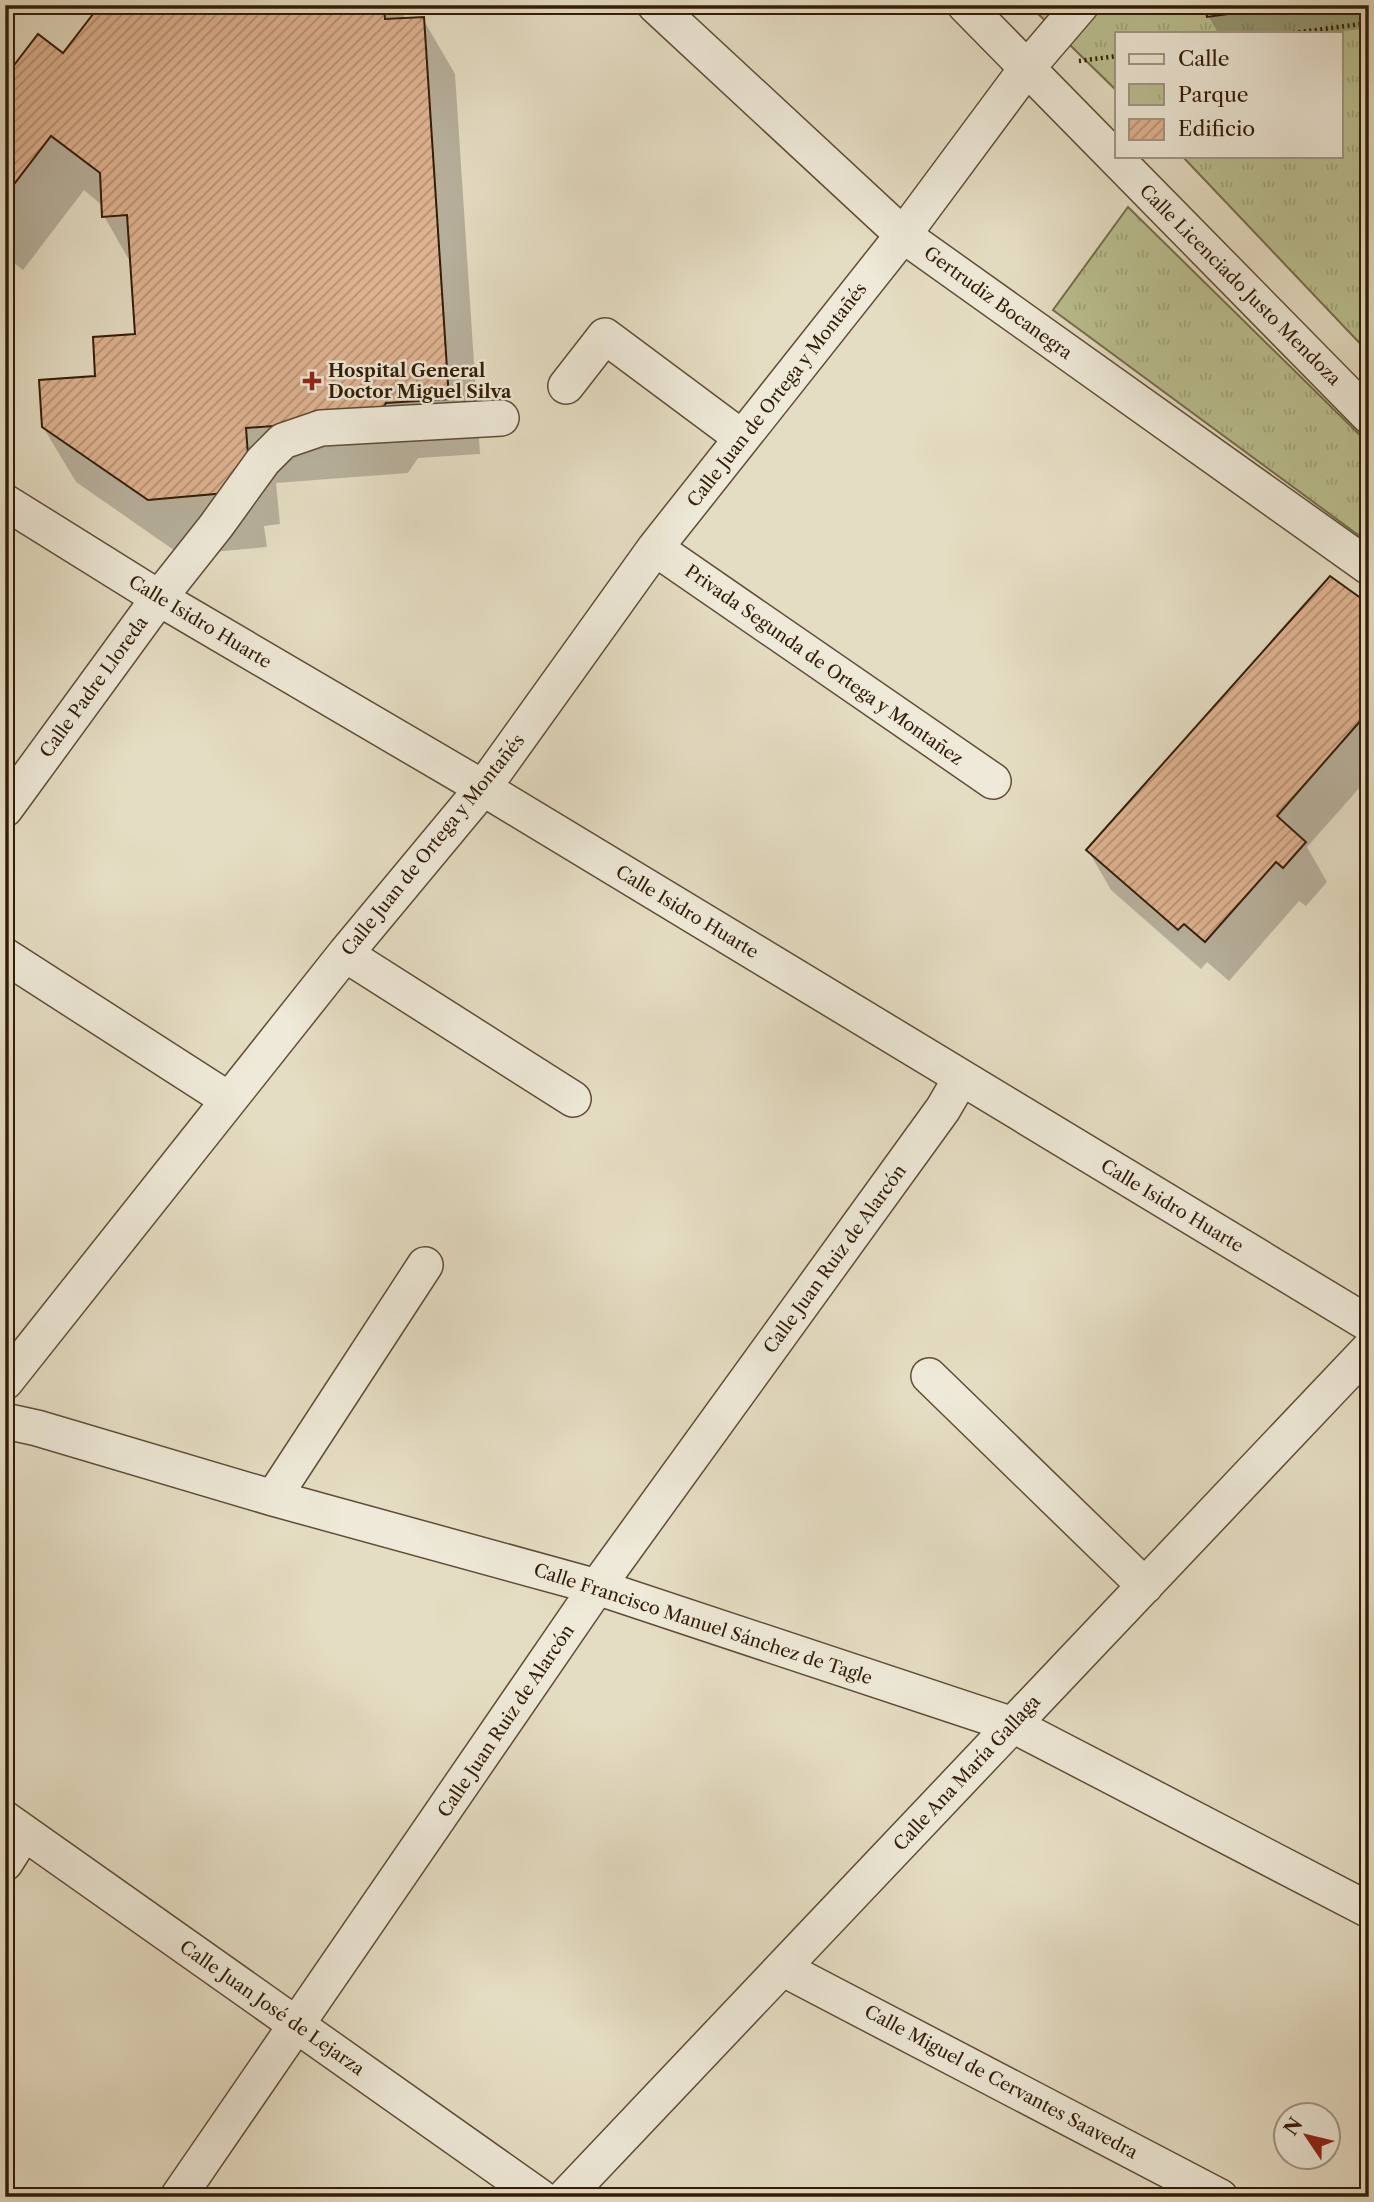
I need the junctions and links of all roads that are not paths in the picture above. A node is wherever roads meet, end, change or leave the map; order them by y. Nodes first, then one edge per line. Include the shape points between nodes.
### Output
1 (656, 5) edge
2 (965, 5) edge
3 (1081, 5) edge
4 (1027, 68) junction
5 (1115, 158) edge
6 (1115, 158) edge
7 (903, 235) junction
8 (566, 386) dead end
9 (1369, 416) edge
10 (501, 418) dead end
11 (742, 438) junction
12 (5, 502) edge
13 (655, 548) junction
14 (1369, 567) edge
15 (159, 598) junction
16 (993, 781) dead end
17 (483, 788) junction
18 (5, 809) edge
19 (345, 954) junction
20 (5, 956) edge
21 (961, 1078) junction
22 (573, 1099) dead end
23 (229, 1100) junction
24 (425, 1265) dead end
25 (1369, 1324) edge
26 (1369, 1349) edge
27 (929, 1376) dead end
28 (5, 1382) edge
29 (5, 1421) edge
30 (273, 1498) junction
31 (1144, 1586) junction
32 (597, 1587) junction
33 (1013, 1725) junction
34 (15, 1826) edge
35 (5, 1863) edge
36 (1369, 1910) edge
37 (782, 1968) junction
38 (297, 2025) junction
39 (178, 2197) edge
40 (540, 2197) edge
41 (565, 2197) edge
42 (1220, 2197) edge

1 - 7 street, Gertrudiz Bocanegra
2 - 4 street, Calle Licenciado Justo Mendoza
3 - 4 street, Calle Juan de Ortega y Montañés
4 - 6 street, Calle Licenciado Justo Mendoza
4 - 7 street, Calle Juan de Ortega y Montañés
5 - 9 street, Calle Licenciado Justo Mendoza
7 - 11 street, Calle Juan de Ortega y Montañés
7 - 14 street, Gertrudiz Bocanegra
8 - 11 street via 605,336
10 - 15 street, Calle Padre Lloreda via 321,428 283,441
11 - 13 street, Calle Juan de Ortega y Montañés
12 - 15 street, Calle Isidro Huarte
13 - 16 street, Privada Segunda de Ortega y Montañez
13 - 17 street, Calle Juan de Ortega y Montañés
15 - 17 street, Calle Isidro Huarte
15 - 18 street, Calle Padre Lloreda
17 - 19 street, Calle Juan de Ortega y Montañés
17 - 21 street, Calle Isidro Huarte
19 - 22 street
19 - 23 street, Calle Juan de Ortega y Montañés
20 - 23 street
21 - 25 street, Calle Isidro Huarte
21 - 32 street, Calle Juan Ruiz de Alarcón
23 - 28 street, Calle Juan de Ortega y Montañés
24 - 30 street
26 - 31 street, Calle Ana María Gallaga
27 - 31 street
29 - 30 street, Calle Francisco Manuel Sánchez de Tagle
30 - 32 street, Calle Francisco Manuel Sánchez de Tagle
31 - 33 street, Calle Ana María Gallaga
32 - 33 street, Calle Francisco Manuel Sánchez de Tagle
32 - 38 street, Calle Juan Ruiz de Alarcón
33 - 36 street, Calle Francisco Manuel Sánchez de Tagle
33 - 37 street, Calle Ana María Gallaga
34 - 35 street
34 - 38 street, Calle Juan José de Lejarza
37 - 41 street, Calle Ana María Gallaga
37 - 42 street, Calle Miguel de Cervantes Saavedra
38 - 39 street, Calle Juan Ruiz de Alarcón
38 - 40 street, Calle Juan José de Lejarza

